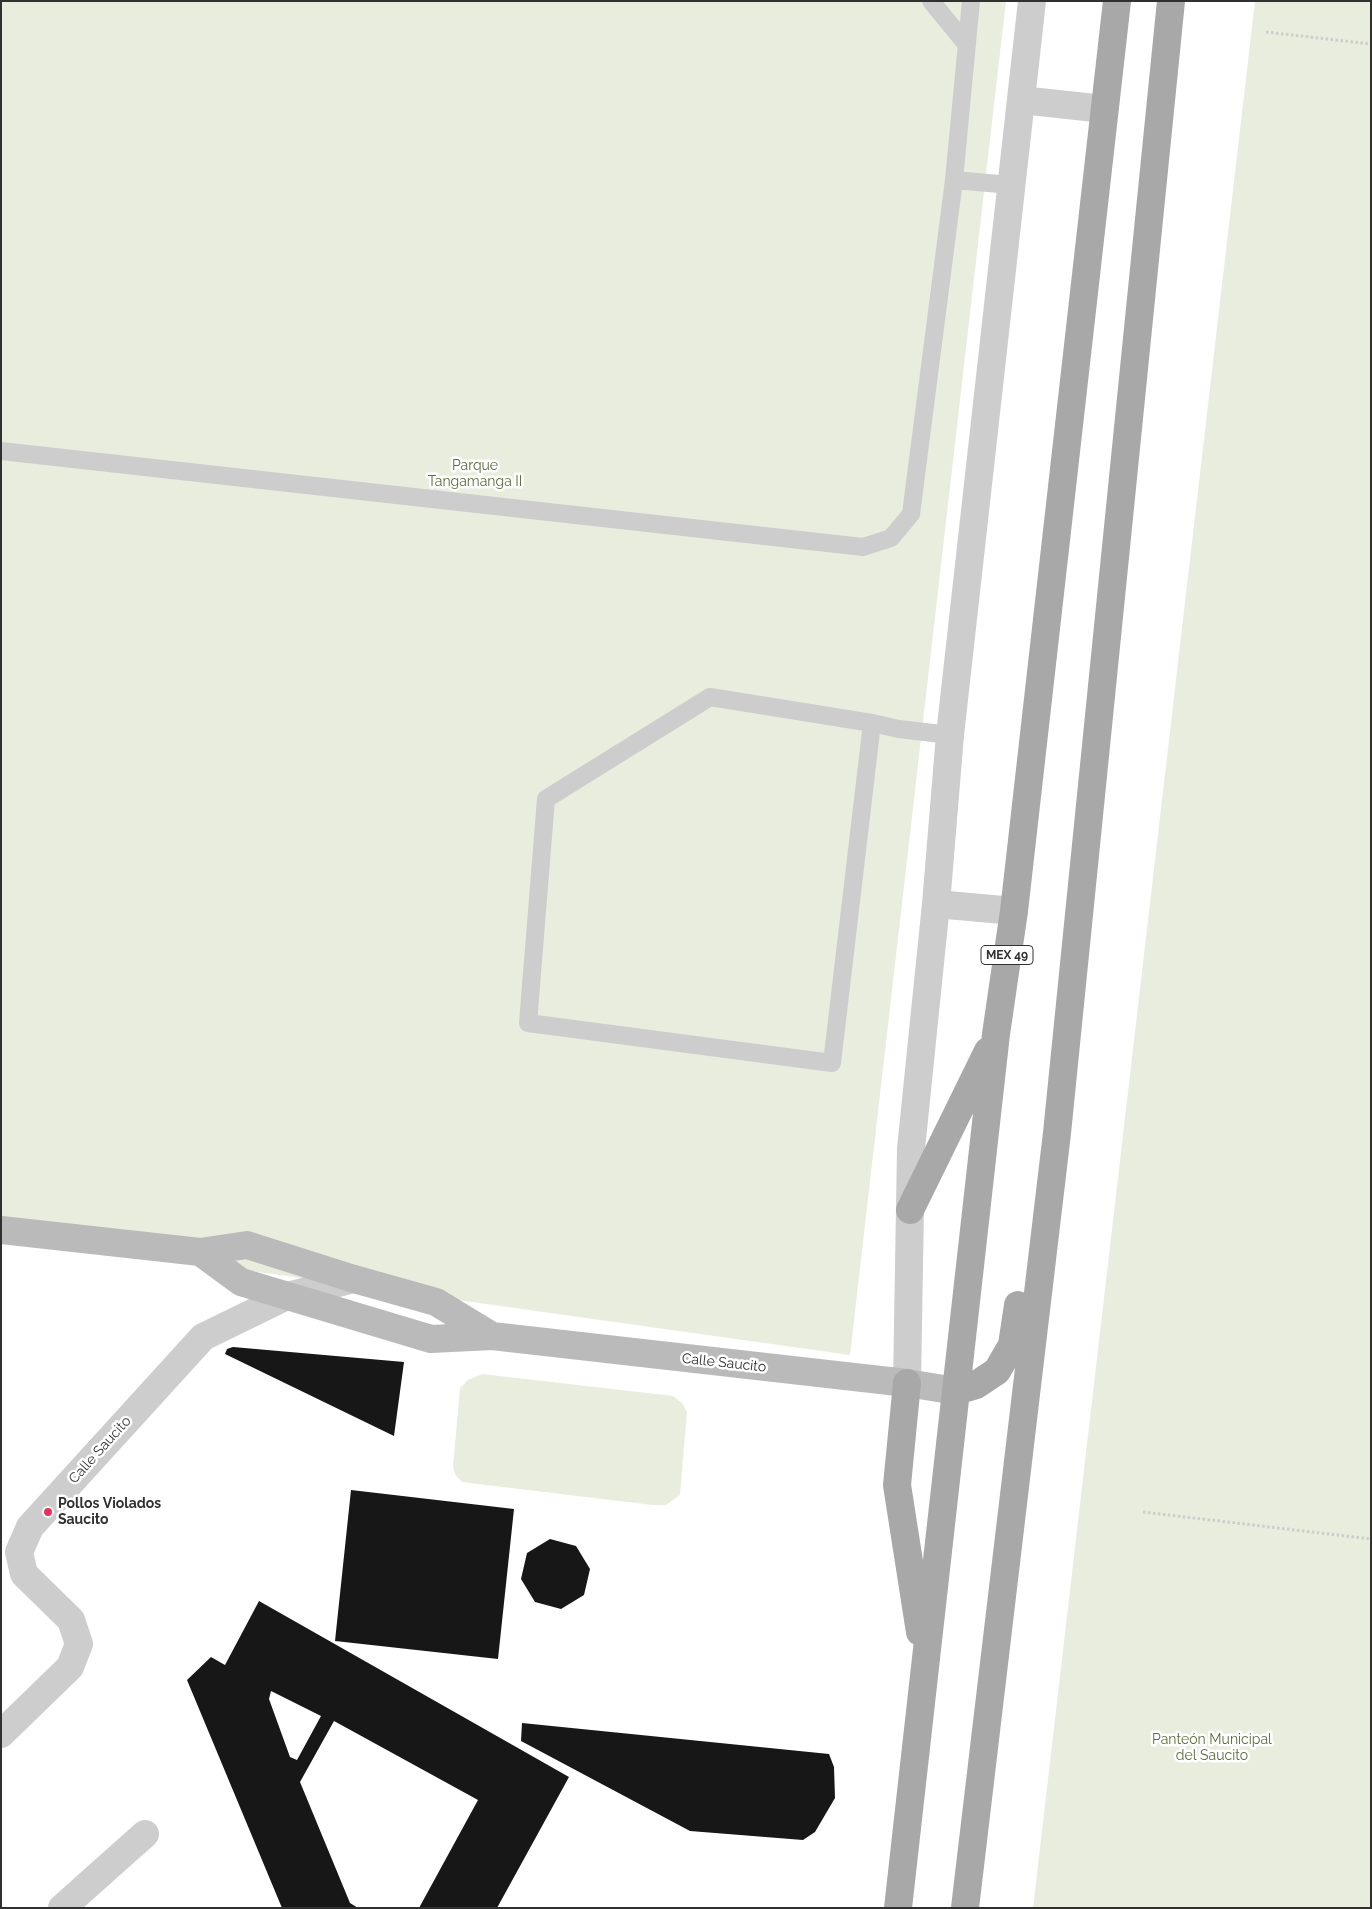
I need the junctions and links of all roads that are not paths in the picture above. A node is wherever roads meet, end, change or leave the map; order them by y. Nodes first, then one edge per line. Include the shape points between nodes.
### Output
1 (931, 1) edge
2 (971, 1) edge
3 (1032, 1) edge
4 (1117, 1) edge
5 (1171, 1) edge
6 (967, 45) junction
7 (1021, 100) junction
8 (1104, 109) junction
9 (954, 180) junction
10 (1011, 185) junction
11 (1, 451) edge
12 (872, 723) junction
13 (950, 735) junction
14 (936, 904) junction
15 (1014, 911) junction
16 (996, 1034) junction
17 (1057, 1133) junction
18 (910, 1210) junction
19 (1, 1230) edge
20 (200, 1252) junction
21 (354, 1278) junction
22 (287, 1296) junction
23 (492, 1336) junction
24 (907, 1383) junction
25 (956, 1391) junction
26 (925, 1668) junction
27 (1, 1734) edge
28 (146, 1834) dead end
29 (62, 1908) edge
30 (898, 1908) edge
31 (965, 1908) edge

1 - 6 lane
2 - 6 lane
3 - 7 street
4 - 8 main road, MEX 49
5 - 17 main road
6 - 9 lane
7 - 8 street
7 - 10 street
8 - 15 main road, MEX 49
9 - 10 lane
9 - 11 lane via 911,514 891,538 863,547
10 - 13 street
12 - 12 lane via 710,698 546,799 528,1023 832,1063
12 - 13 lane
13 - 14 street
14 - 15 street
14 - 18 street via 910,1149
15 - 16 main road, MEX 49
16 - 18 main road
16 - 25 main road, MEX 49
17 - 25 main road via 1031,1210 1012,1345 998,1370 976,1385
17 - 31 main road
18 - 24 street
19 - 20 street, Calle Saucito
20 - 21 street, Calle Saucito via 247,1244
20 - 22 street, Calle Saucito via 241,1282
21 - 22 street, Calle Saucito
21 - 23 street, Calle Saucito via 436,1302
22 - 23 street, Calle Saucito via 431,1339
22 - 27 street, Calle Saucito via 203,1337 30,1527 19,1552 24,1574 70,1620 79,1644 70,1667
23 - 24 street, Calle Saucito
24 - 25 street, Calle Saucito
24 - 26 main road via 897,1485
25 - 26 main road, MEX 49
26 - 30 main road, MEX 49
28 - 29 street

